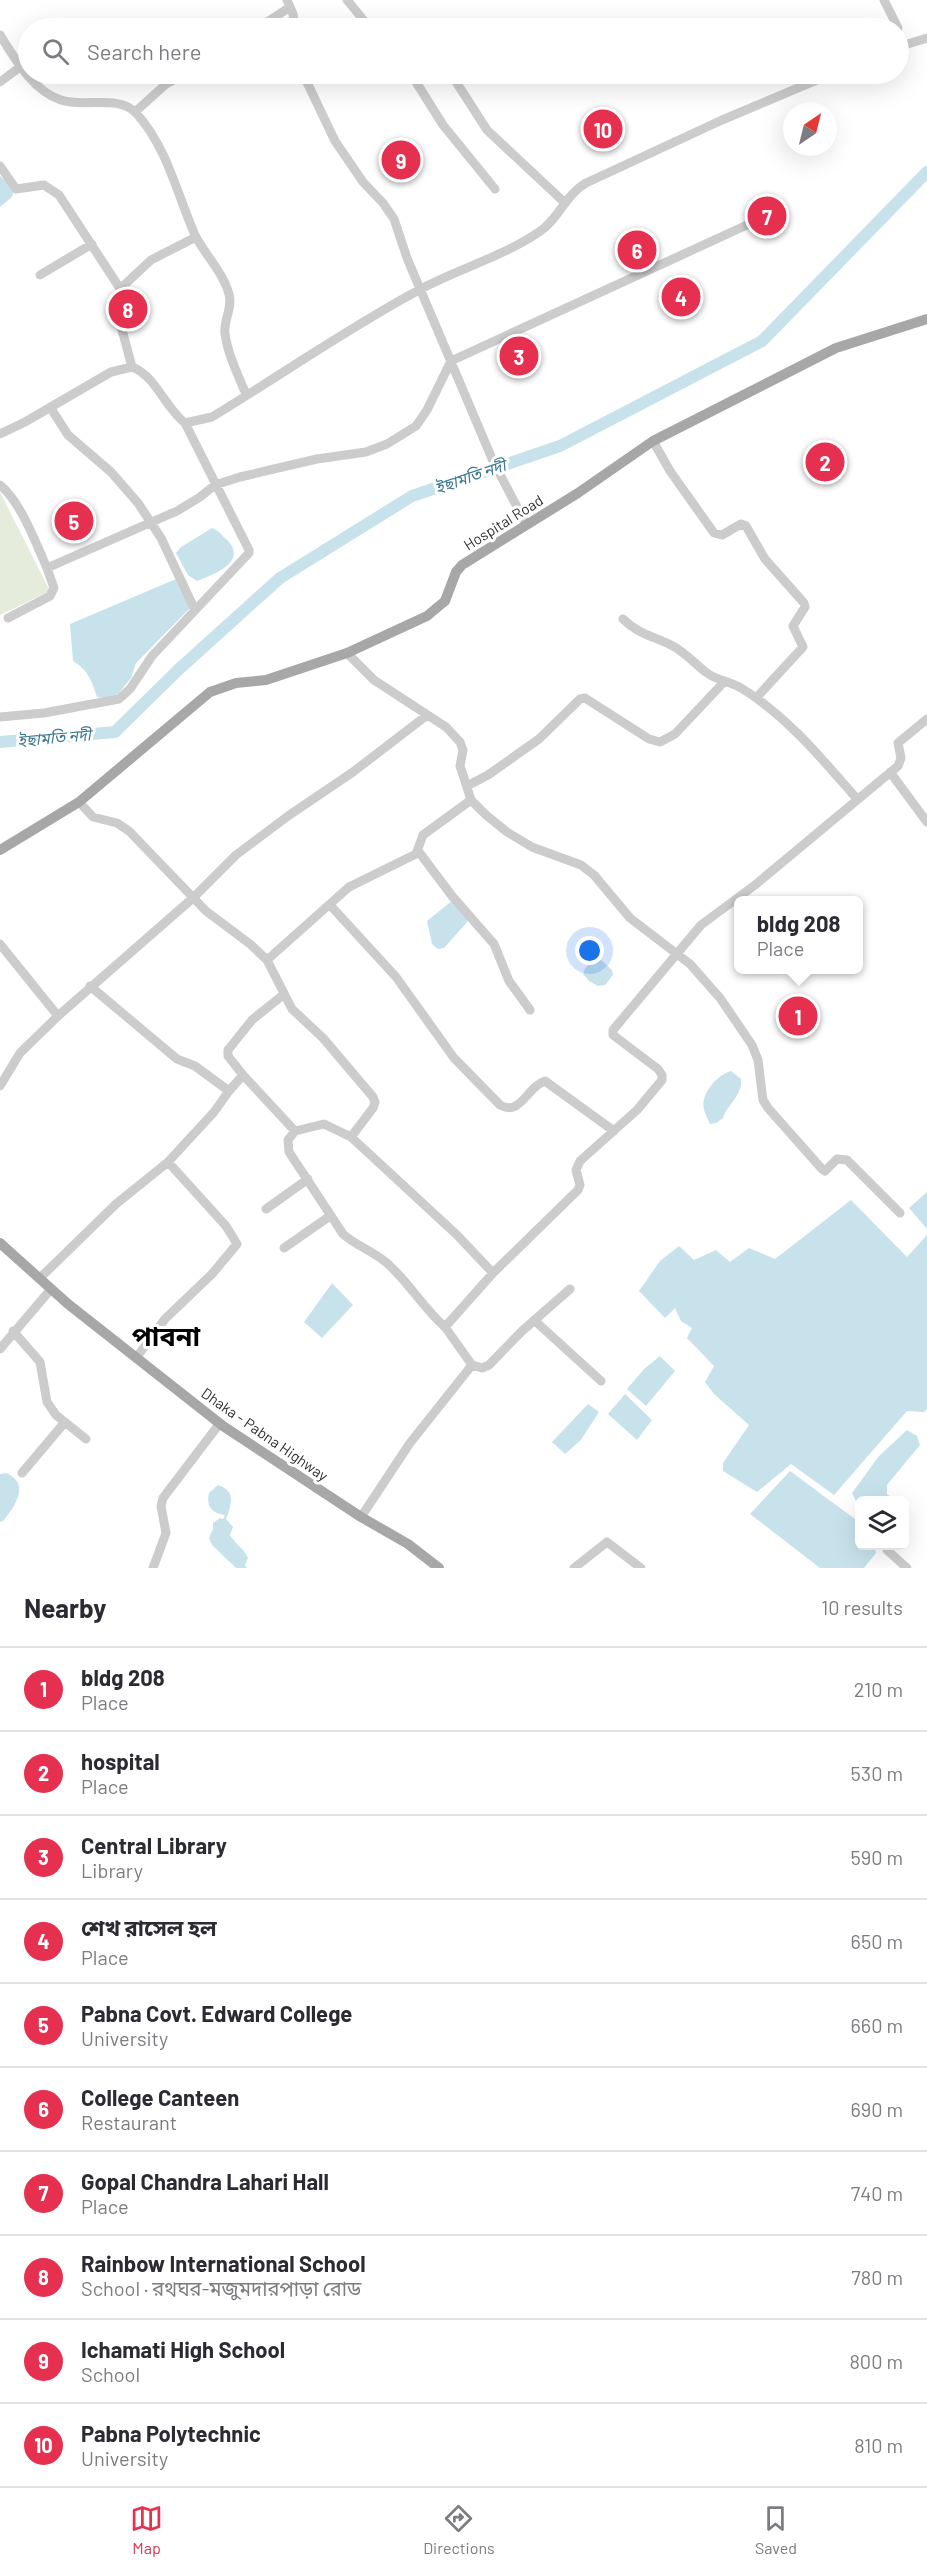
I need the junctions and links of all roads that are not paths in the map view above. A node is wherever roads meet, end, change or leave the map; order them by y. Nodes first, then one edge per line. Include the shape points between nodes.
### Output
1 (346, 0) edge
2 (884, 0) edge
3 (289, 4) edge
4 (271, 18) edge
5 (361, 18) edge
6 (893, 18) edge
7 (0, 35) edge
8 (927, 38) edge
9 (909, 44) edge
10 (18, 64) edge
11 (18, 68) edge
12 (0, 82) edge
13 (39, 84) edge
14 (168, 84) edge
15 (308, 84) edge
16 (417, 84) edge
17 (457, 84) edge
18 (807, 84) edge
19 (135, 112) junction
20 (0, 167) edge
21 (495, 189) dead end
22 (564, 202) junction
23 (749, 224) dead end
24 (196, 237) junction
25 (92, 244) junction
26 (40, 275) dead end
27 (421, 288) junction
28 (121, 290) junction
29 (927, 318) edge
30 (451, 361) junction
31 (132, 367) junction
32 (246, 394) junction
33 (50, 407) junction
34 (185, 423) junction
35 (0, 434) edge
36 (653, 441) junction
37 (0, 485) edge
38 (215, 485) junction
39 (149, 521) junction
40 (526, 524) junction
41 (47, 568) junction
42 (195, 610) junction
43 (8, 618) dead end
44 (623, 619) dead end
45 (347, 653) junction
46 (724, 682) junction
47 (756, 698) junction
48 (426, 716) junction
49 (0, 717) edge
50 (927, 719) edge
51 (890, 772) junction
52 (467, 786) junction
53 (857, 799) junction
54 (471, 800) junction
55 (79, 802) junction
56 (927, 822) edge
57 (0, 850) edge
58 (419, 852) junction
59 (740, 896) edge
60 (193, 898) junction
61 (734, 901) edge
62 (330, 905) junction
63 (0, 944) edge
64 (678, 952) junction
65 (267, 960) junction
66 (90, 986) junction
67 (283, 995) junction
68 (530, 1010) dead end
69 (58, 1016) junction
70 (243, 1075) junction
71 (0, 1086) edge
72 (229, 1091) junction
73 (295, 1131) junction
74 (614, 1131) junction
75 (351, 1137) junction
76 (168, 1162) junction
77 (308, 1179) junction
78 (266, 1209) dead end
79 (900, 1213) dead end
80 (330, 1216) junction
81 (0, 1243) edge
82 (284, 1248) dead end
83 (493, 1273) junction
84 (41, 1277) junction
85 (51, 1289) junction
86 (570, 1289) dead end
87 (534, 1320) junction
88 (445, 1327) junction
89 (13, 1331) junction
90 (0, 1349) edge
91 (136, 1358) junction
92 (472, 1365) junction
93 (601, 1381) dead end
94 (65, 1422) junction
95 (220, 1423) junction
96 (86, 1439) dead end
97 (22, 1473) dead end
98 (361, 1517) junction
99 (887, 1550) dead end
100 (437, 1567) edge
101 (153, 1568) edge
102 (574, 1568) edge
103 (641, 1568) edge
104 (907, 1568) edge

1 - 5 street
2 - 6 street
3 - 4 street
7 - 10 street
8 - 9 street
11 - 12 street
13 - 19 street via 64,101 122,104
14 - 19 street
15 - 27 street via 334,141 394,219
16 - 21 street via 443,125
17 - 22 street via 487,130
18 - 22 street via 612,170 575,189
19 - 24 street via 162,156
20 - 25 street via 16,189 44,185 59,195
22 - 27 street via 548,225 527,239
23 - 30 street
24 - 28 street via 152,260
24 - 32 street via 229,294 225,334
25 - 26 street
25 - 28 street
27 - 30 street
27 - 32 street
28 - 31 street via 122,326
29 - 36 main road, Hospital Road via 837,348
30 - 38 street via 416,426 387,444 366,453 317,459
30 - 40 street via 493,461
31 - 33 street via 111,372
31 - 34 street via 148,379
32 - 34 street via 212,417
33 - 35 street
33 - 39 street via 68,435 111,472
34 - 38 street
36 - 40 main road, Hospital Road
36 - 47 street via 714,533 719,535 741,524 746,526 765,559 804,603 793,626 803,647
37 - 41 street via 15,503
38 - 39 street via 177,511
38 - 42 street via 249,553
39 - 41 street
39 - 42 street
40 - 45 main road, Hospital Road via 462,565 438,609
41 - 43 street via 54,588 50,596
42 - 49 street via 119,699
44 - 46 street via 636,631 673,645
45 - 48 street via 374,680
45 - 55 main road, Hospital Road via 266,680 236,683 210,692
46 - 47 street
46 - 52 street via 675,734 660,742 585,698 580,699 539,739
47 - 53 street via 790,727
48 - 52 street via 446,727 460,742 460,766
48 - 60 street via 236,855
50 - 51 street via 898,742 900,762
51 - 53 street
51 - 56 street
52 - 54 street
53 - 59 street
54 - 58 street via 423,835
54 - 64 street via 507,832 594,875 630,918
55 - 57 main road, Hospital Road
55 - 60 street via 93,817 117,823 129,831
58 - 62 street via 349,887
58 - 68 street via 494,944 509,981
60 - 65 street
60 - 66 street
61 - 64 street via 701,925
62 - 65 street
62 - 74 street via 396,977 454,1058 500,1105 517,1106 545,1081
63 - 69 street
64 - 74 street via 613,1030 613,1035 658,1069 662,1077 637,1110
64 - 79 street via 720,998 752,1045 768,1108 822,1169 825,1171 837,1159 847,1160
65 - 67 street
66 - 69 street
66 - 72 street via 177,1059 195,1066
67 - 70 street via 252,1020 228,1050 228,1056
67 - 75 street via 373,1096 373,1108
69 - 71 street via 20,1053
70 - 72 street
70 - 73 street
72 - 76 street
73 - 75 street via 324,1124
73 - 77 street via 286,1145
74 - 83 street via 577,1166 578,1190
75 - 83 street
76 - 84 street via 116,1204
76 - 91 street via 226,1226 237,1244 165,1319
77 - 78 street
77 - 80 street
80 - 82 street
80 - 88 street via 350,1240 390,1265
81 - 84 main road, Dhaka - Pabna Highway
83 - 88 street
84 - 85 main road, Dhaka - Pabna Highway
85 - 89 street
85 - 91 main road, Dhaka - Pabna Highway
86 - 87 street
87 - 92 street via 489,1365
87 - 93 street
88 - 92 street
89 - 90 street
89 - 94 street via 40,1362 47,1402
91 - 95 main road, Dhaka - Pabna Highway
92 - 98 street via 410,1443
94 - 96 street
94 - 97 street
95 - 98 main road, Dhaka - Pabna Highway
95 - 101 street via 163,1498 166,1533
98 - 100 main road, Dhaka - Pabna Highway via 408,1544
99 - 104 street
102 - 103 street via 607,1542

